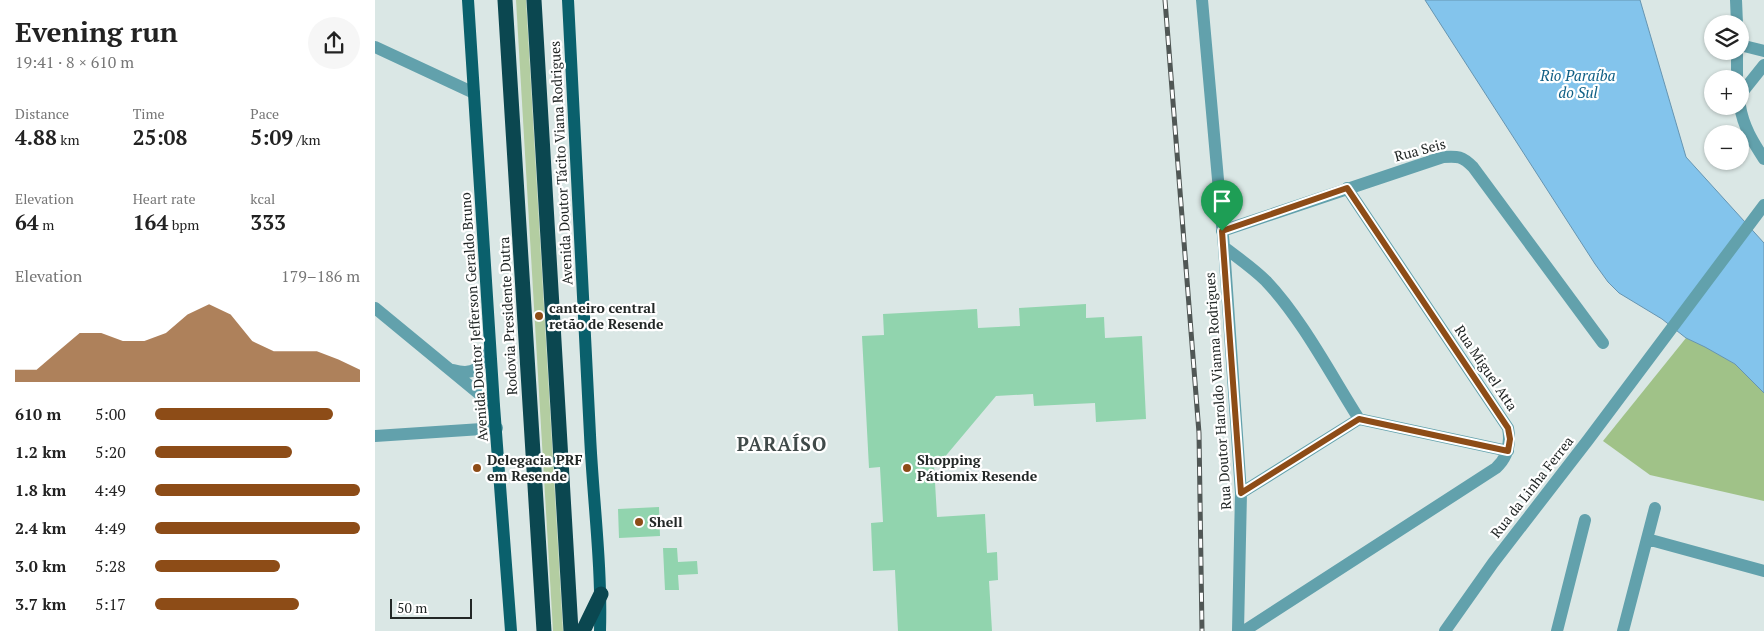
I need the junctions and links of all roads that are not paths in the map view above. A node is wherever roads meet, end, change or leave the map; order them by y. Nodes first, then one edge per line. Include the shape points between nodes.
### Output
1 (468, 0) edge
2 (505, 0) edge
3 (534, 0) edge
4 (568, 0) edge
5 (1202, 0) edge
6 (1736, 0) edge
7 (1737, 15) edge
8 (375, 47) edge
9 (1749, 47) edge
10 (1764, 51) edge
11 (1764, 65) edge
12 (1749, 84) edge
13 (474, 93) junction
14 (1741, 115) edge
15 (1764, 159) edge
16 (1347, 188) junction
17 (1764, 205) edge
18 (1222, 231) junction
19 (1224, 247) junction
20 (375, 308) edge
21 (1603, 343) dead end
22 (490, 349) junction
23 (451, 370) junction
24 (494, 406) junction
25 (1359, 419) junction
26 (497, 428) junction
27 (375, 436) edge
28 (1508, 451) junction
29 (1241, 493) junction
30 (1655, 508) dead end
31 (1585, 520) dead end
32 (1647, 539) junction
33 (1764, 571) edge
34 (601, 594) junction
35 (511, 631) edge
36 (543, 631) edge
37 (571, 631) edge
38 (583, 631) edge
39 (600, 631) edge
40 (608, 631) edge
41 (1238, 631) edge
42 (1244, 631) edge
43 (1445, 631) edge
44 (1557, 631) edge
45 (1623, 631) edge

1 - 13 main road, Avenida Doutor Jefferson Geraldo Bruno
2 - 36 highway, Rodovia Presidente Dutra
3 - 37 highway
4 - 34 main road, Avenida Doutor Tácito Viana Rodrigues via 591,461
5 - 18 street, Rua Doutor Haroldo Vianna Rodrigues
6 - 7 street
8 - 13 street
9 - 10 street
11 - 12 street
13 - 22 main road, Avenida Doutor Jefferson Geraldo Bruno
14 - 15 street
16 - 18 street, Rua Seis
16 - 21 street, Rua Seis via 1443,157 1464,158
16 - 28 street, Rua Miguel Atta via 1508,428
17 - 43 street, Rua da Linha Ferrea
18 - 19 street, Rua Doutor Haroldo Vianna Rodrigues
19 - 25 street via 1266,282 1294,316
19 - 29 street, Rua Doutor Haroldo Vianna Rodrigues
20 - 23 street
22 - 23 street via 474,372 464,374
22 - 24 main road, Avenida Doutor Jefferson Geraldo Bruno
23 - 24 street
24 - 26 main road, Avenida Doutor Jefferson Geraldo Bruno
25 - 28 street
25 - 29 street
26 - 27 street
26 - 35 main road, Avenida Doutor Jefferson Geraldo Bruno
28 - 42 street via 1496,468
29 - 41 street, Rua Doutor Haroldo Vianna Rodrigues
30 - 32 street
31 - 44 street
32 - 33 street
32 - 45 street
34 - 38 highway
34 - 39 main road, Avenida Doutor Tácito Viana Rodrigues
34 - 40 main road, Avenida Doutor Tácito Viana Rodrigues

